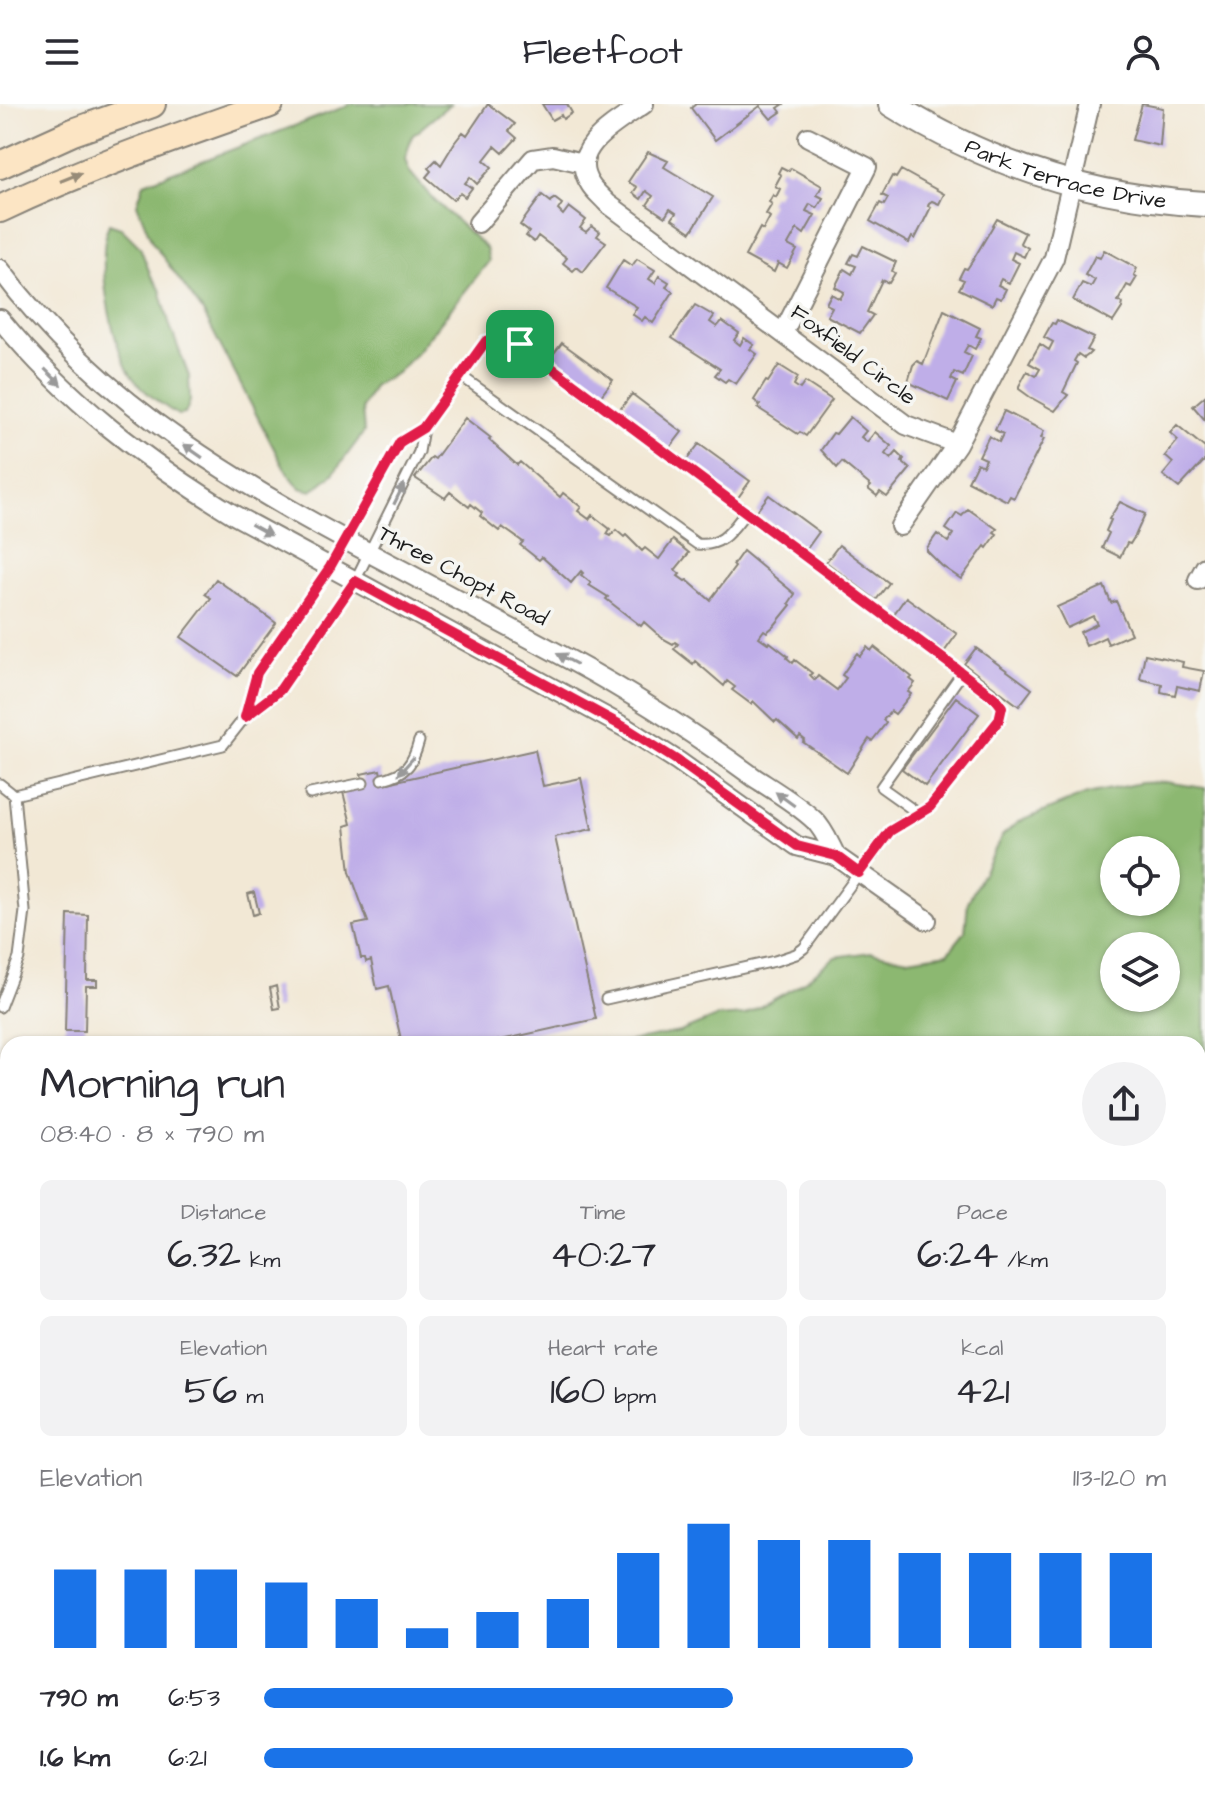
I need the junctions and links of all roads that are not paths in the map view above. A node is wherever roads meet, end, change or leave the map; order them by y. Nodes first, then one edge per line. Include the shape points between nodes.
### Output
1 (152, 104) edge
2 (270, 104) edge
3 (644, 104) edge
4 (891, 104) edge
5 (1090, 104) edge
6 (808, 137) dead end
7 (583, 163) junction
8 (0, 165) edge
9 (1071, 185) junction
10 (1205, 204) edge
11 (0, 209) edge
12 (478, 223) dead end
13 (0, 269) edge
14 (0, 319) edge
15 (783, 333) junction
16 (461, 376) junction
17 (423, 428) junction
18 (957, 444) junction
19 (745, 513) junction
20 (900, 526) dead end
21 (345, 540) junction
22 (369, 553) junction
23 (330, 567) junction
24 (355, 581) junction
25 (962, 673) junction
26 (245, 717) junction
27 (419, 741) dead end
28 (382, 779) dead end
29 (363, 783) dead end
30 (0, 784) edge
31 (310, 794) dead end
32 (14, 795) junction
33 (919, 814) junction
34 (836, 856) junction
35 (859, 873) junction
36 (927, 920) dead end
37 (606, 999) dead end
38 (0, 1007) edge

1 - 8 main road
11 -> 2 main road via 107,162
3 - 7 street via 590,146
4 - 9 street, Park Terrace Drive via 974,150
5 - 9 street
6 - 15 street via 867,167
7 - 12 street via 553,156 533,159
7 - 15 street, Foxfield Circle via 589,184 607,203
9 - 10 street, Park Terrace Drive
9 - 18 street via 1054,258
21 -> 13 street, Three Chopt Road via 230,475 164,430 78,356
14 -> 23 street, Three Chopt Road via 63,387 140,453 236,516
15 - 18 street, Foxfield Circle via 906,425
16 - 17 lane
16 - 19 lane via 697,544 724,539
16 - 19 lane via 486,341 502,338 520,344
17 - 21 lane via 400,442
22 -> 17 lane via 419,452
18 - 20 street
19 - 25 lane
21 - 22 street, Three Chopt Road
21 - 23 lane
22 - 24 lane
34 -> 22 street, Three Chopt Road via 817,822 670,716
23 - 24 street, Three Chopt Road
23 - 26 lane via 257,673
24 - 26 lane via 280,690
24 - 34 street, Three Chopt Road via 626,728 797,846
25 - 33 lane via 881,787
25 - 33 lane via 996,699 1002,707 999,720
26 - 32 lane via 223,745
27 -> 28 lane via 406,770
29 - 31 lane
30 - 32 lane
32 - 38 lane via 25,911 19,958
33 - 35 lane via 890,831
34 - 35 street, Three Chopt Road
35 - 36 street, Three Chopt Road
35 - 37 lane via 796,954

